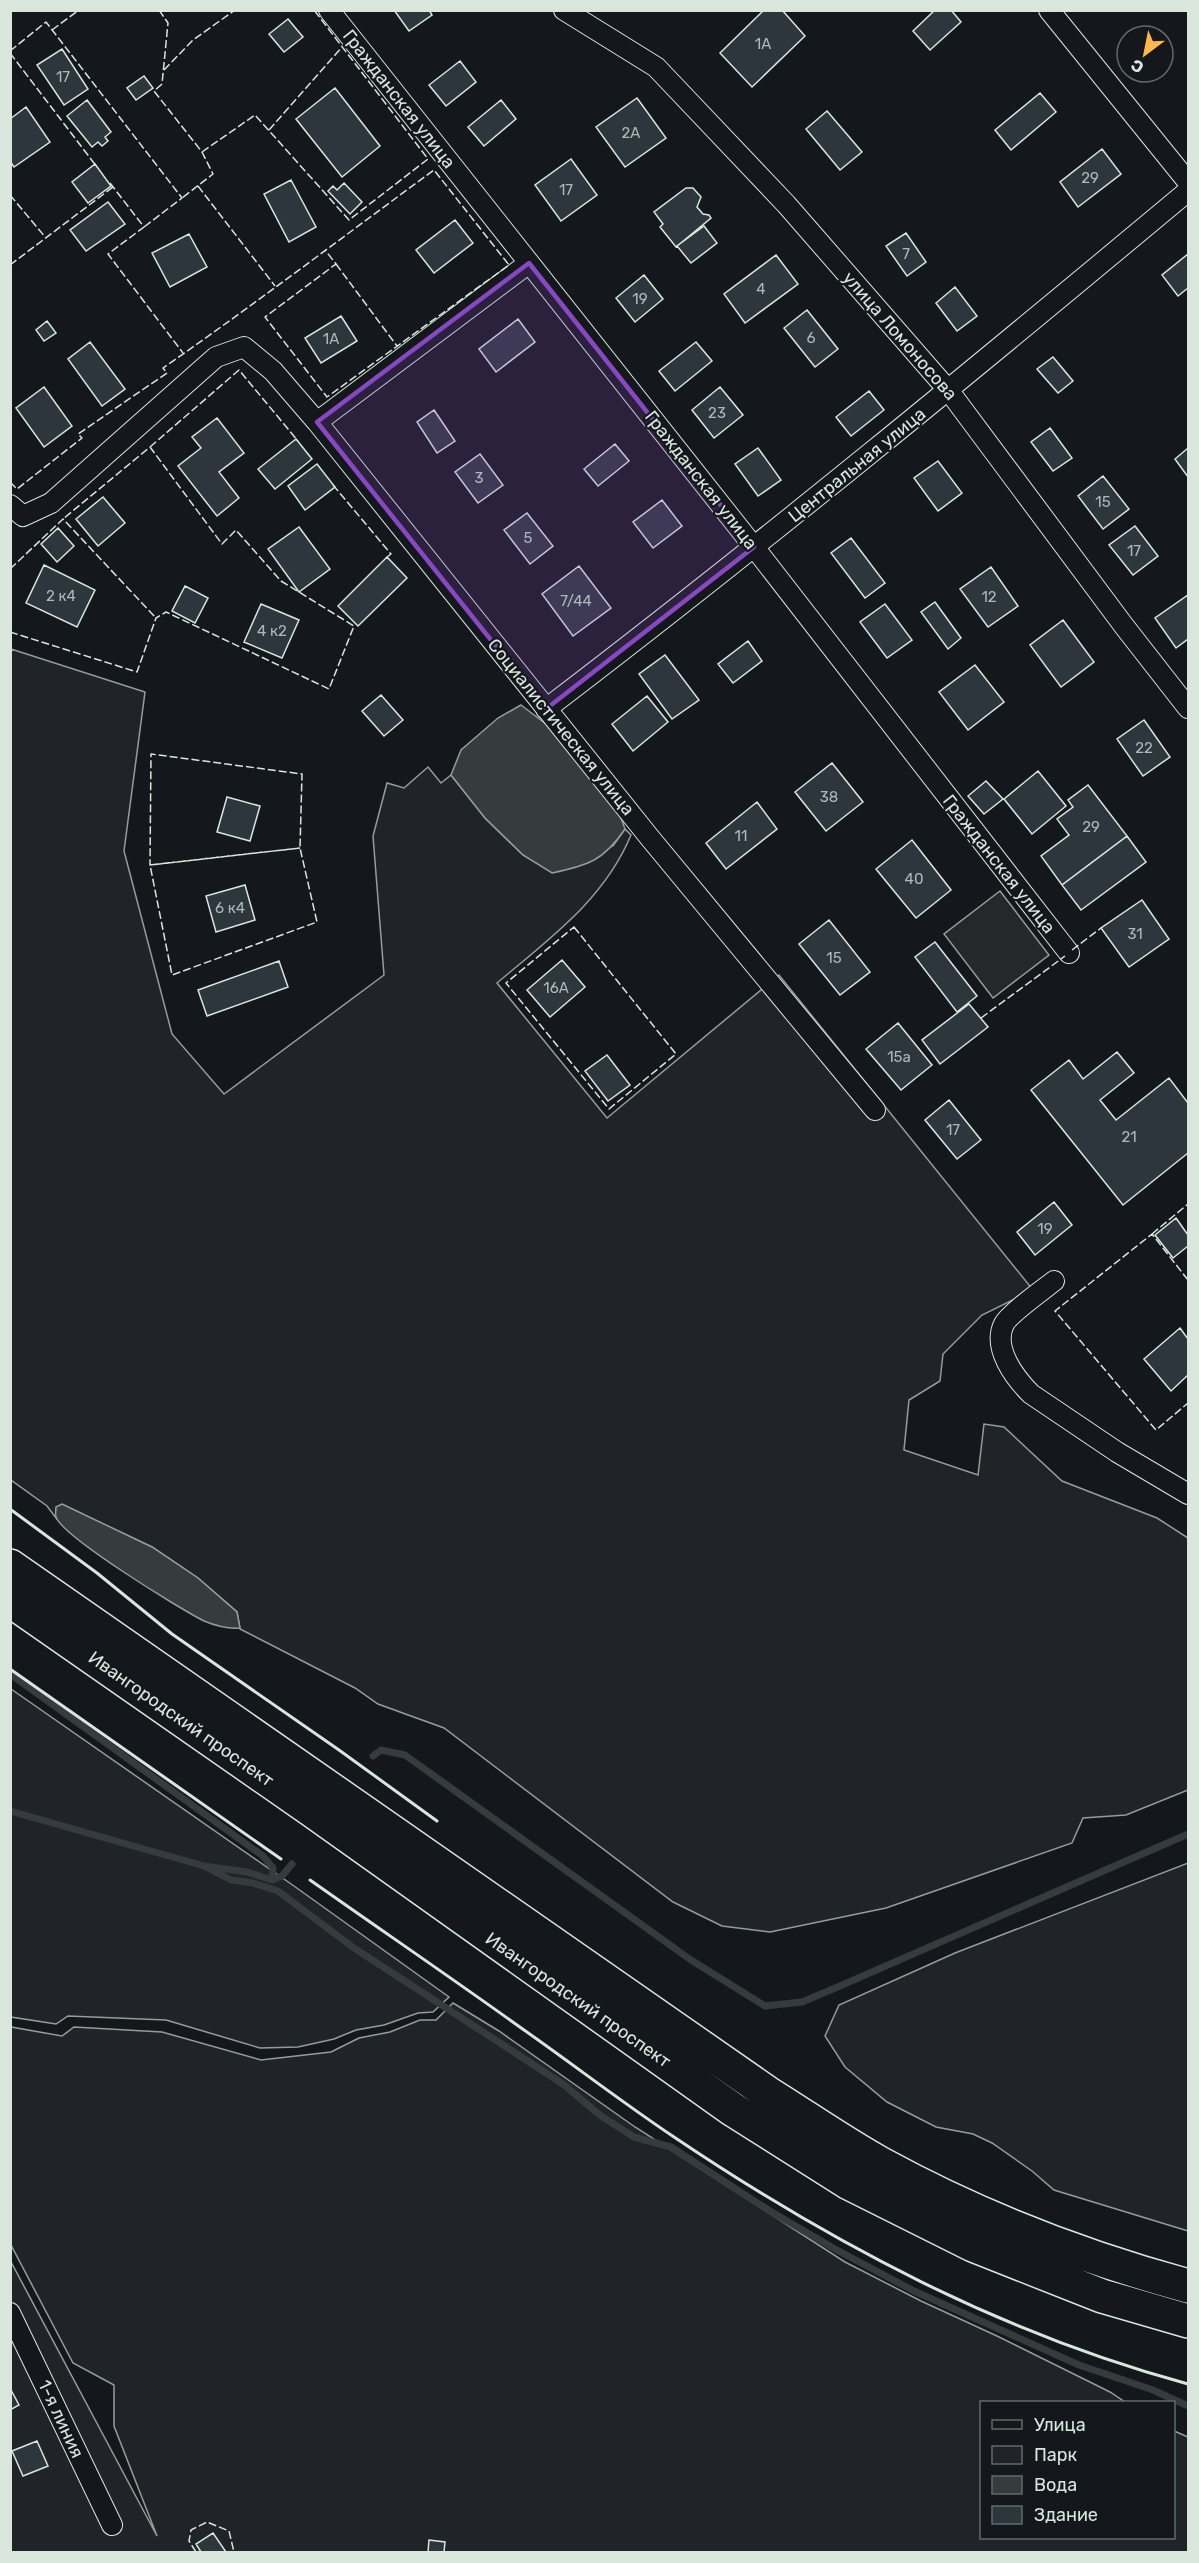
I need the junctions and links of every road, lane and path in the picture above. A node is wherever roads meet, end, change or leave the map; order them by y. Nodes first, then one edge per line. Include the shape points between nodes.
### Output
1 (329, 10) edge
2 (564, 10) edge
3 (1049, 10) edge
4 (1188, 182) edge
5 (1188, 191) edge
6 (529, 263) junction
7 (949, 391) junction
8 (316, 422) junction
9 (10, 504) edge
10 (754, 547) junction
11 (1188, 708) edge
12 (546, 709) junction
13 (1069, 953) dead end
14 (875, 1110) dead end
15 (1054, 1281) dead end
16 (1188, 1494) edge
17 (10, 1566) edge
18 (10, 1600) edge
19 (1188, 2286) edge
20 (10, 2313) edge
21 (1188, 2320) edge
22 (112, 2525) dead end

1 - 6 street, Гражданская улица
2 - 7 street, улица Ломоносова via 656,67 786,204
3 - 4 street
5 - 7 street, Центральная улица
6 - 8 street
6 - 10 street, Гражданская улица
7 - 10 street, Центральная улица
7 - 11 street, улица Ломоносова
8 - 9 street, Социалистическая улица via 273,371 244,347 216,357 51,503 23,516
8 - 12 street, Социалистическая улица
10 - 12 street, Центральная улица
10 - 13 street, Гражданская улица
12 - 14 street, Социалистическая улица
15 - 16 street via 1005,1323 1000,1343 1020,1382 1031,1394 1117,1452
17 - 19 highway, Ивангородский проспект via 769,2094 881,2164 998,2222 1121,2268
18 - 21 highway, Ивангородский проспект via 732,2109 849,2183 973,2245 1102,2296
20 - 22 street, 1-я линия

